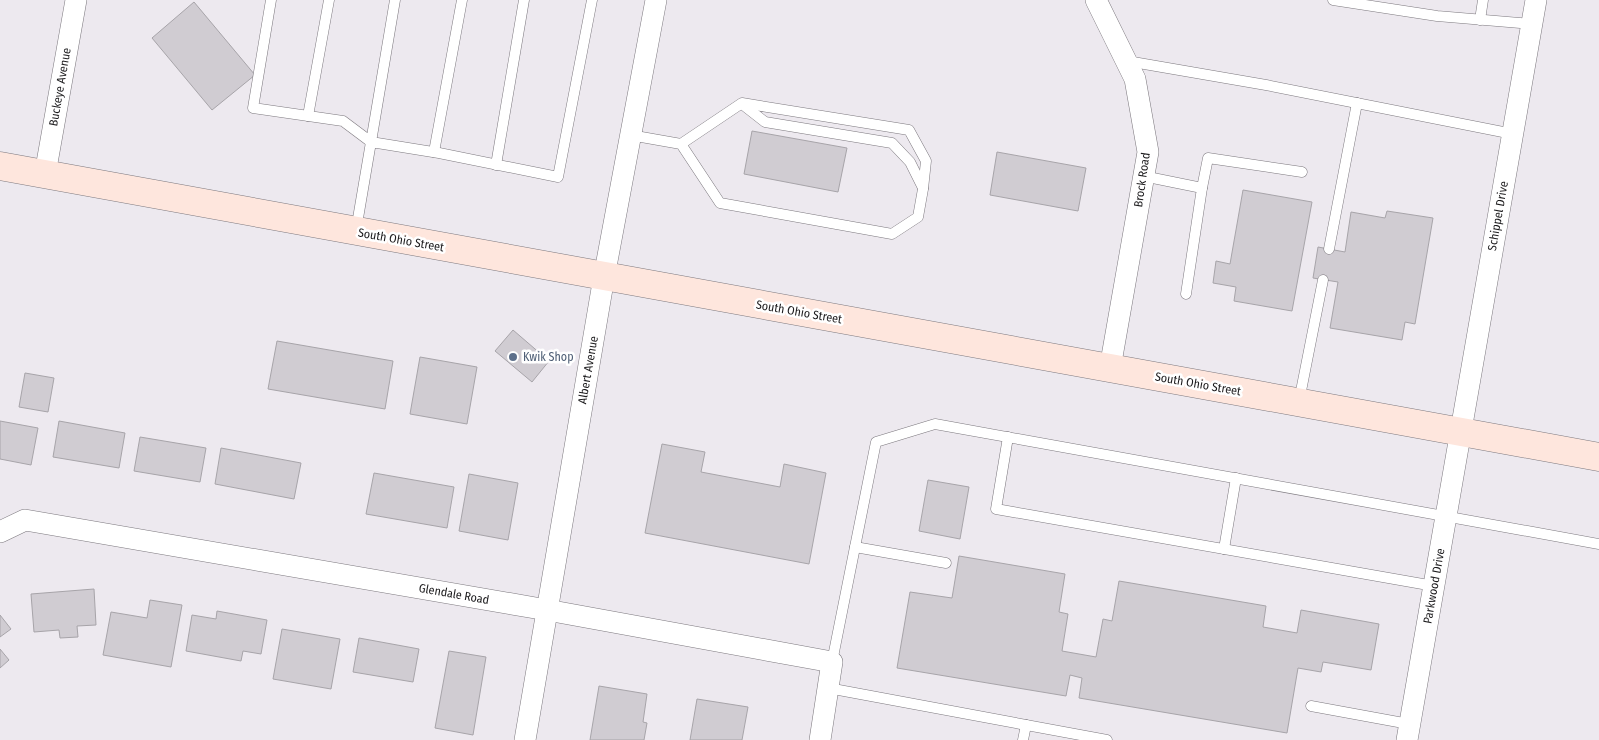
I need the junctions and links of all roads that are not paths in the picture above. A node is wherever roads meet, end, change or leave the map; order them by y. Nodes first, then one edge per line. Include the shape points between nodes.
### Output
1 (76, 0) edge
2 (271, 0) edge
3 (329, 0) edge
4 (395, 0) edge
5 (462, 0) edge
6 (524, 0) edge
7 (592, 0) edge
8 (656, 0) edge
9 (1096, 0) edge
10 (1333, 0) edge
11 (1483, 0) edge
12 (1536, 0) edge
13 (1480, 20) junction
14 (1532, 24) junction
15 (1126, 61) junction
16 (742, 103) junction
17 (1357, 103) junction
18 (308, 116) junction
19 (630, 134) junction
20 (1513, 134) junction
21 (371, 142) junction
22 (681, 144) junction
23 (434, 152) junction
24 (496, 165) junction
25 (0, 166) edge
26 (1302, 172) dead end
27 (45, 174) junction
28 (1143, 176) junction
29 (1202, 188) junction
30 (923, 189) junction
31 (356, 232) junction
32 (1329, 249) dead end
33 (604, 277) junction
34 (1323, 280) dead end
35 (1186, 294) dead end
36 (1110, 368) junction
37 (1298, 402) junction
38 (1461, 432) junction
39 (1008, 437) junction
40 (1599, 456) edge
41 (1236, 478) junction
42 (1446, 515) junction
43 (0, 532) edge
44 (1599, 544) edge
45 (855, 547) junction
46 (1224, 549) junction
47 (946, 563) dead end
48 (1434, 586) junction
49 (546, 610) junction
50 (832, 662) junction
51 (828, 688) junction
52 (1311, 706) dead end
53 (1026, 725) junction
54 (1408, 732) edge
55 (525, 740) edge
56 (820, 740) edge
57 (1023, 740) edge
58 (1107, 740) edge

1 - 27 street, Buckeye Avenue
2 - 18 lane via 253,108
3 - 18 lane
4 - 21 lane
5 - 23 lane
6 - 24 lane
7 - 24 lane via 558,177
8 - 19 street, Albert Avenue
9 - 15 street, Brock Road
10 - 13 lane
11 - 13 lane
12 - 14 street, Schippel Drive
13 - 14 lane
14 - 20 street, Schippel Drive
15 - 17 lane
15 - 28 street, Brock Road via 1135,79 1148,152
16 - 22 lane
16 - 30 lane via 765,122 892,144 910,162
16 - 30 lane via 910,130 926,160
17 - 20 lane
17 - 32 lane
18 - 21 lane via 343,121
19 - 22 lane
19 - 33 street, Albert Avenue
20 - 38 street, Schippel Drive
21 - 23 lane
21 - 31 lane
22 - 30 lane via 720,202 892,234 918,217
23 - 24 lane
25 - 27 main road, South Ohio Street
26 - 29 lane via 1208,158
27 - 31 main road, South Ohio Street
28 - 29 lane
28 - 36 street, Brock Road
29 - 35 lane
31 - 33 main road, South Ohio Street
33 - 36 main road, South Ohio Street
33 - 49 street, Albert Avenue
34 - 37 lane
36 - 37 main road, South Ohio Street
37 - 38 main road, South Ohio Street
38 - 40 main road, South Ohio Street
38 - 42 street, Parkwood Drive
39 - 41 lane
39 - 45 lane via 935,424 876,442
39 - 46 lane via 996,509
41 - 42 lane
41 - 46 lane
42 - 44 lane
42 - 48 street, Parkwood Drive
43 - 49 street, Glendale Road via 25,520
45 - 47 lane
45 - 50 lane
46 - 48 lane
48 - 54 street, Parkwood Drive
49 - 50 street, Glendale Road
49 - 55 street, Albert Avenue
50 - 51 street
51 - 53 lane
51 - 56 street
52 - 54 lane
53 - 57 lane
53 - 58 lane

